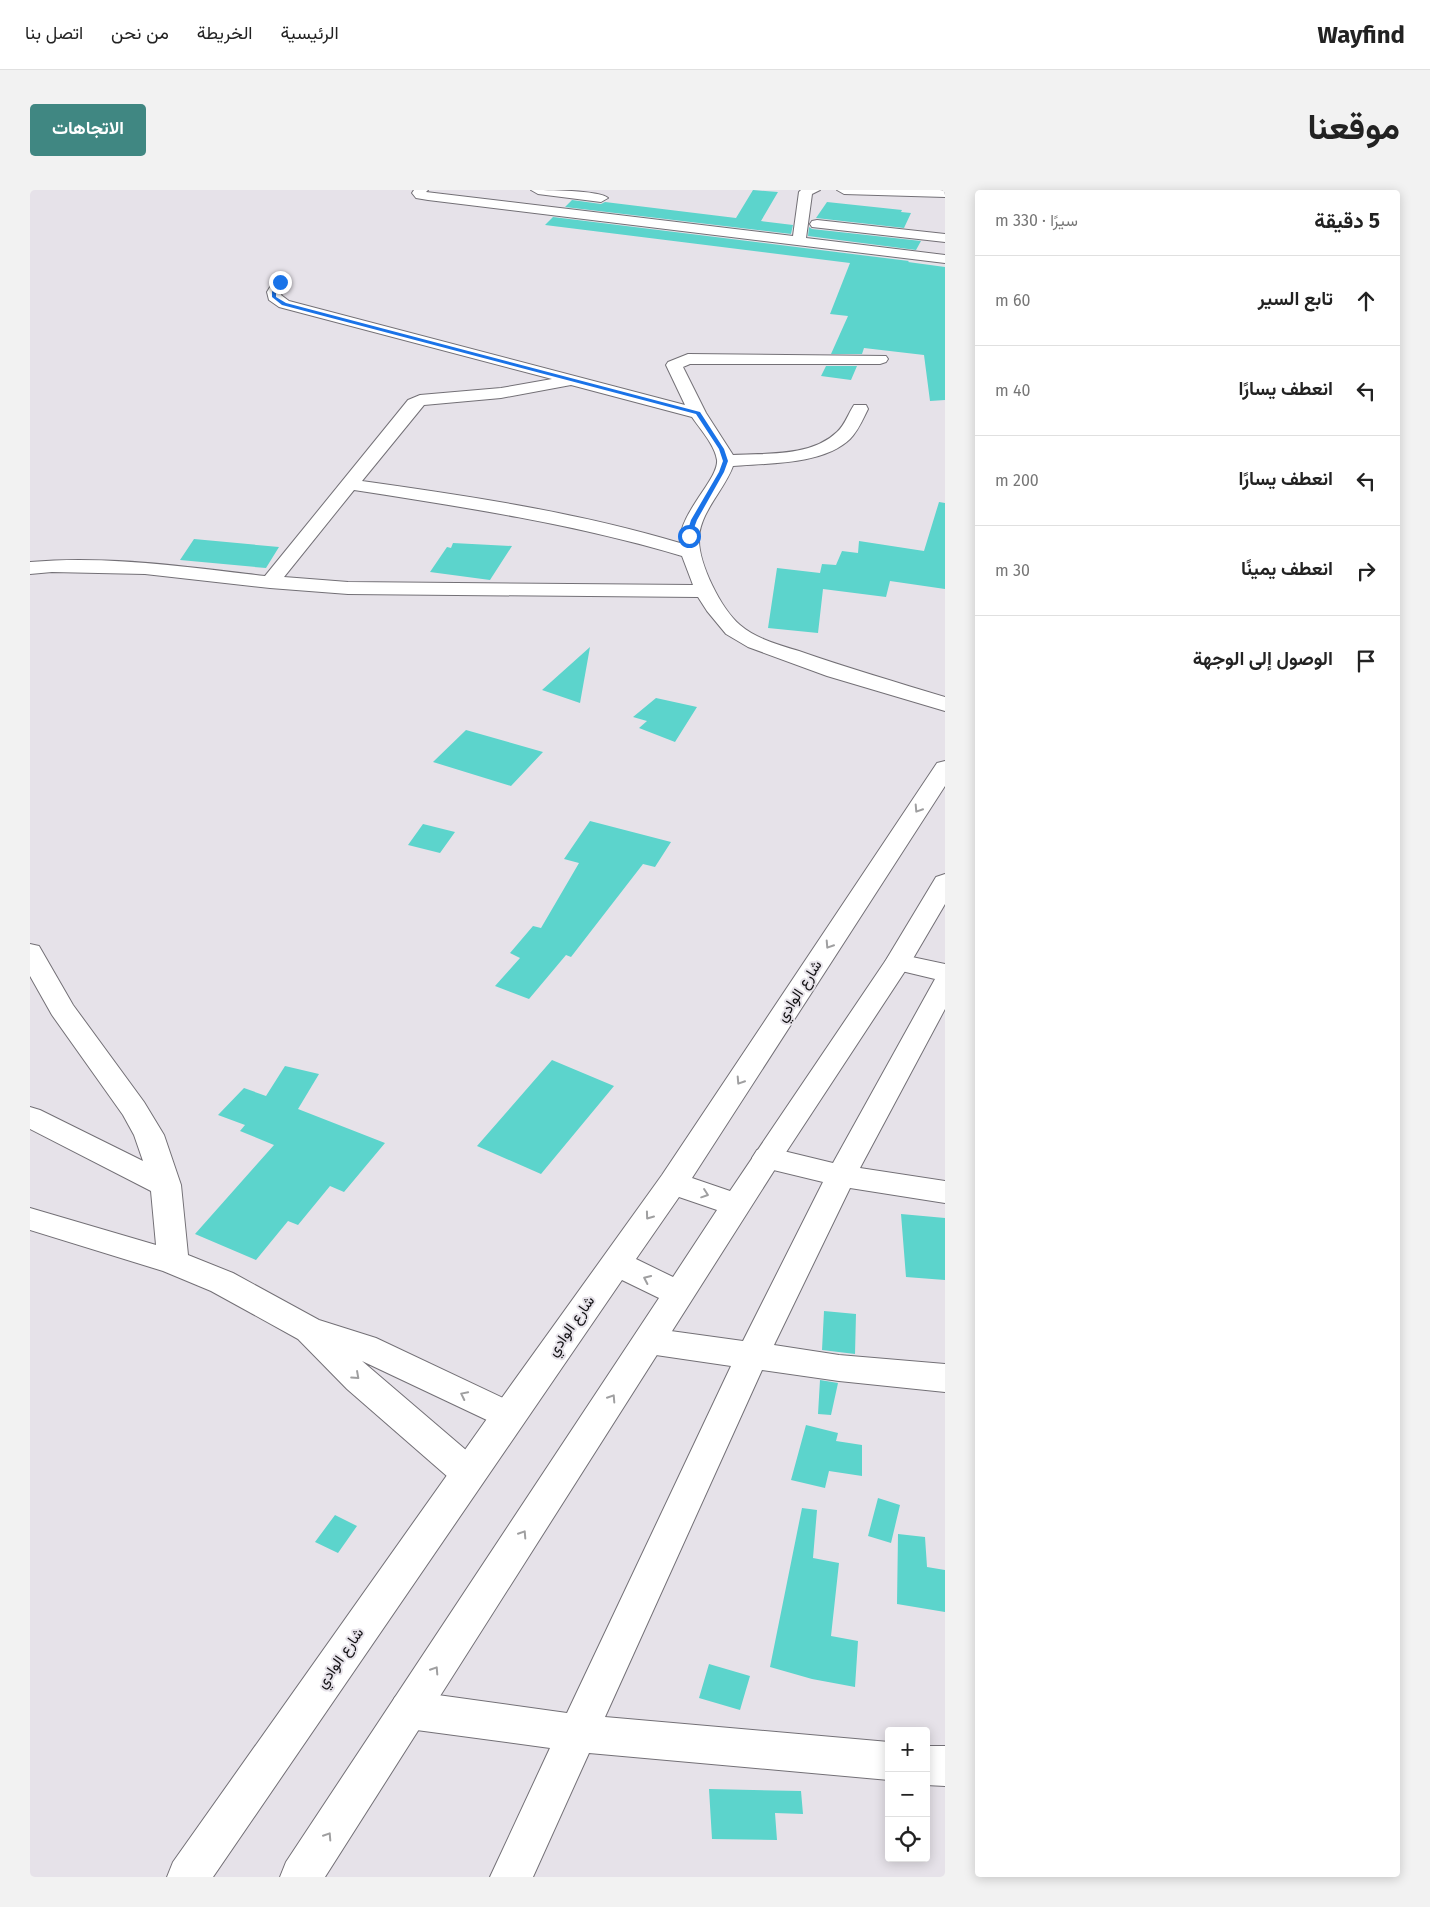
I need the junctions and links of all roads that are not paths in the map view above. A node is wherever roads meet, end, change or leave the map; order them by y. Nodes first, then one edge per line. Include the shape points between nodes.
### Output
1 (422, 190) edge
2 (538, 190) edge
3 (812, 190) edge
4 (844, 190) edge
5 (945, 193) edge
6 (613, 200) dead end
7 (518, 207) junction
8 (674, 213) dead end
9 (784, 220) dead end
10 (803, 223) junction
11 (664, 225) junction
12 (944, 237) edge
13 (799, 241) junction
14 (922, 256) junction
15 (945, 259) edge
16 (280, 282) dead end
17 (880, 359) dead end
18 (574, 380) junction
19 (860, 409) dead end
20 (698, 413) junction
21 (726, 461) junction
22 (348, 484) junction
23 (690, 552) junction
24 (30, 568) edge
25 (270, 582) junction
26 (705, 591) junction
27 (945, 704) edge
28 (945, 768) edge
29 (942, 891) edge
30 (30, 952) edge
31 (898, 962) junction
32 (945, 972) edge
33 (945, 984) edge
34 (30, 1117) edge
35 (767, 1158) junction
36 (841, 1176) junction
37 (673, 1183) junction
38 (166, 1185) junction
39 (945, 1192) edge
40 (737, 1205) junction
41 (30, 1219) edge
42 (173, 1262) junction
43 (615, 1263) junction
44 (680, 1294) junction
45 (308, 1330) junction
46 (649, 1341) junction
47 (752, 1356) junction
48 (945, 1378) edge
49 (508, 1416) junction
50 (468, 1473) junction
51 (409, 1710) junction
52 (577, 1733) junction
53 (885, 1761) edge
54 (930, 1764) edge
55 (945, 1766) edge
56 (188, 1877) edge
57 (301, 1877) edge
58 (511, 1877) edge

1 - 7 main road via 421,195
2 - 6 main road
2 - 7 main road
3 - 10 main road via 806,192
4 - 5 main road
7 - 11 main road
8 - 11 main road
9 - 10 main road
10 - 12 main road
10 - 13 main road
11 - 13 main road
12 - 14 main road
13 - 14 main road
14 - 15 main road
16 - 18 main road via 274,297 284,304
17 - 20 main road via 679,361 674,365 675,369
18 - 20 main road
18 - 22 main road via 501,393 420,400
19 - 21 main road via 844,435 832,445 797,454
20 - 21 main road via 722,449
21 - 23 main road via 694,520 689,536
22 - 23 main road via 535,514
22 - 25 main road
23 - 26 main road
24 - 25 main road via 135,567
25 - 26 main road via 348,588
26 - 27 main road via 714,608 733,630 755,643
28 -> 37 main road, شارع الوادي
29 - 31 main road
30 - 38 main road via 62,1009 134,1109 149,1135
31 - 32 main road
31 - 35 main road
33 - 36 main road
34 - 38 main road
35 - 36 main road
35 - 40 main road
36 - 39 main road
36 - 47 main road
37 -> 40 main road
37 -> 43 main road, شارع الوادي
38 - 42 main road
40 - 44 main road
41 - 42 main road
42 - 45 main road via 222,1282
44 -> 43 main road
43 - 49 main road, شارع الوادي
44 - 46 main road
49 -> 45 main road via 364,1347
45 -> 50 main road via 353,1374
46 - 47 main road
51 -> 46 main road
47 - 48 main road
47 - 52 main road
49 - 50 main road, شارع الوادي
50 - 56 main road, شارع الوادي
51 - 52 main road
57 -> 51 main road
52 - 53 main road
52 - 58 main road
54 - 55 main road

